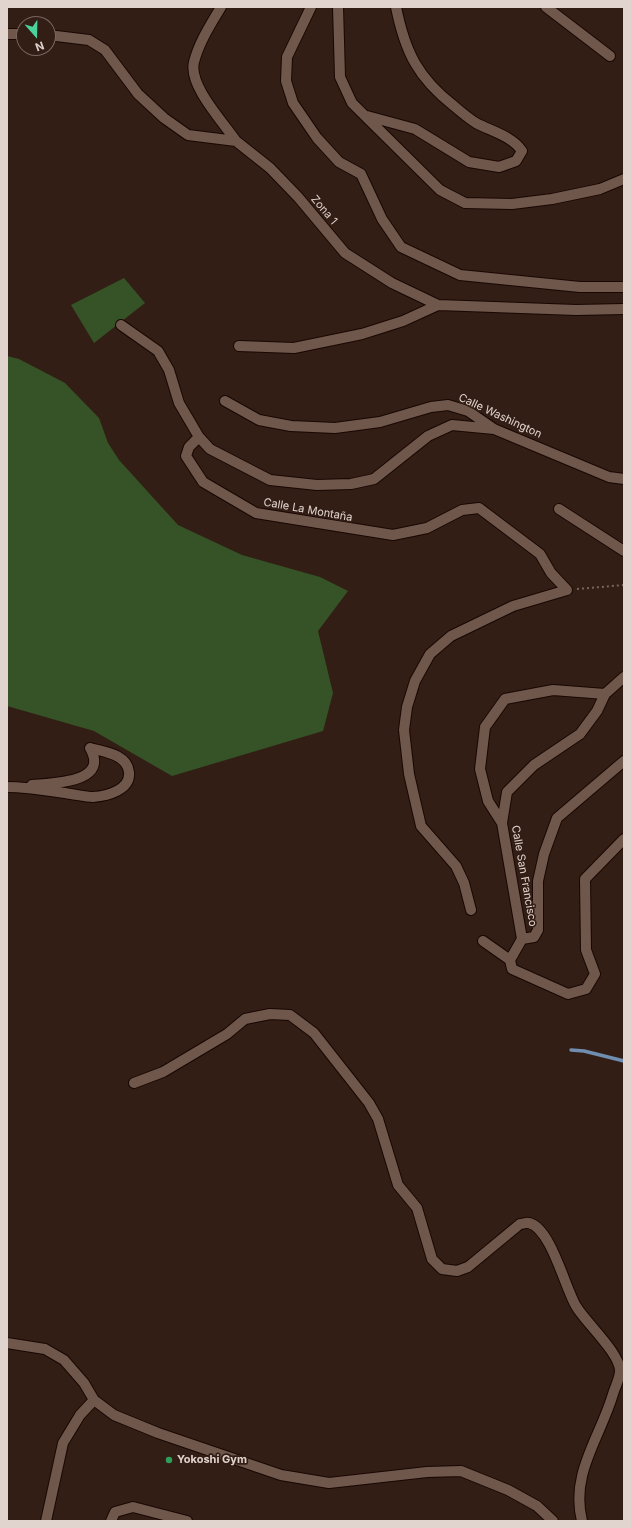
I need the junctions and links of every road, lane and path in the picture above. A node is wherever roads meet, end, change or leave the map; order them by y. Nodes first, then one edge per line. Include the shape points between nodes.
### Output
1 (221, 7) edge
2 (311, 7) edge
3 (338, 7) edge
4 (396, 7) edge
5 (546, 7) edge
6 (56, 36) edge
7 (610, 56) dead end
8 (365, 116) junction
9 (236, 141) junction
10 (624, 179) edge
11 (624, 287) edge
12 (438, 305) junction
13 (624, 309) edge
14 (121, 325) dead end
15 (239, 346) dead end
16 (225, 400) dead end
17 (494, 429) junction
18 (200, 437) junction
19 (624, 479) edge
20 (559, 509) dead end
21 (624, 551) edge
22 (624, 585) edge
23 (567, 590) junction
24 (624, 677) edge
25 (605, 694) junction
26 (624, 761) edge
27 (12, 787) edge
28 (502, 823) junction
29 (624, 839) edge
30 (471, 910) dead end
31 (522, 939) junction
32 (483, 941) dead end
33 (510, 960) junction
34 (134, 1083) dead end
35 (7, 1343) edge
36 (94, 1400) junction
37 (46, 1521) edge
38 (111, 1521) edge
39 (183, 1521) edge
40 (553, 1521) edge
41 (582, 1521) edge

1 - 9 street, Zona 1 via 193,63 196,85
2 - 11 street via 287,57 286,81 293,103 317,138 339,162 361,174 382,219 401,247 460,275 580,287
3 - 8 street via 340,77 352,103
4 - 8 street via 402,36 416,68 435,92 474,122 516,143 522,151 516,161 499,167 470,162 415,129
5 - 7 street
6 - 9 street via 89,40 105,50 138,94 164,118 188,135
8 - 10 street via 440,190 465,203 512,204 552,199 600,189
9 - 12 street, Zona 1 via 270,168 298,197 344,253 392,283
12 - 13 street, Zona 1 via 576,310
12 - 15 street via 403,321 362,334 294,348
14 - 18 street via 158,351 169,370 179,403
16 - 17 street, Calle Washington via 259,420 291,426 335,428 380,422 431,407 448,405 468,411
17 - 18 street, Calle La Montaña via 452,425 428,436 374,479 351,484 317,485 270,480 210,449
17 - 19 street, Calle Washington via 609,477
18 - 23 street, Calle La Montaña via 189,446 186,456 203,482 256,513 393,535 427,528 462,510 479,508 540,554 551,573
20 - 21 street
22 - 23 path
23 - 30 street via 513,606 451,636 430,654 415,681 407,706 404,730 409,774 421,826 456,866 464,882
24 - 25 street, Calle San Francisco
25 - 28 street, Calle San Francisco via 597,711 580,734 534,766 507,792
25 - 28 street via 553,690 505,699 485,727 480,769 488,801
26 - 31 street via 557,818 544,854 538,882 538,930 534,937
27 - 27 street via 93,797 113,793 124,787 129,772 120,757 90,748 95,761 83,776 70,781
28 - 31 street, Calle San Francisco
29 - 33 street via 585,879 586,950 595,974 586,990 568,994 512,969
31 - 33 street, Calle San Francisco
32 - 33 street
34 - 41 street via 163,1072 227,1034 245,1019 270,1014 290,1016 314,1033 369,1103 378,1119 398,1185 417,1208 432,1259 442,1269 457,1271 468,1267 520,1224 528,1222 537,1227 564,1275 575,1306 617,1359 620,1371 580,1478 578,1505
35 - 36 street via 45,1349 64,1360 84,1383
36 - 37 street via 80,1415 63,1443
36 - 40 street via 114,1415 158,1433 281,1475 329,1483 427,1472 461,1471 508,1490 537,1506
38 - 39 street via 115,1512 133,1507

